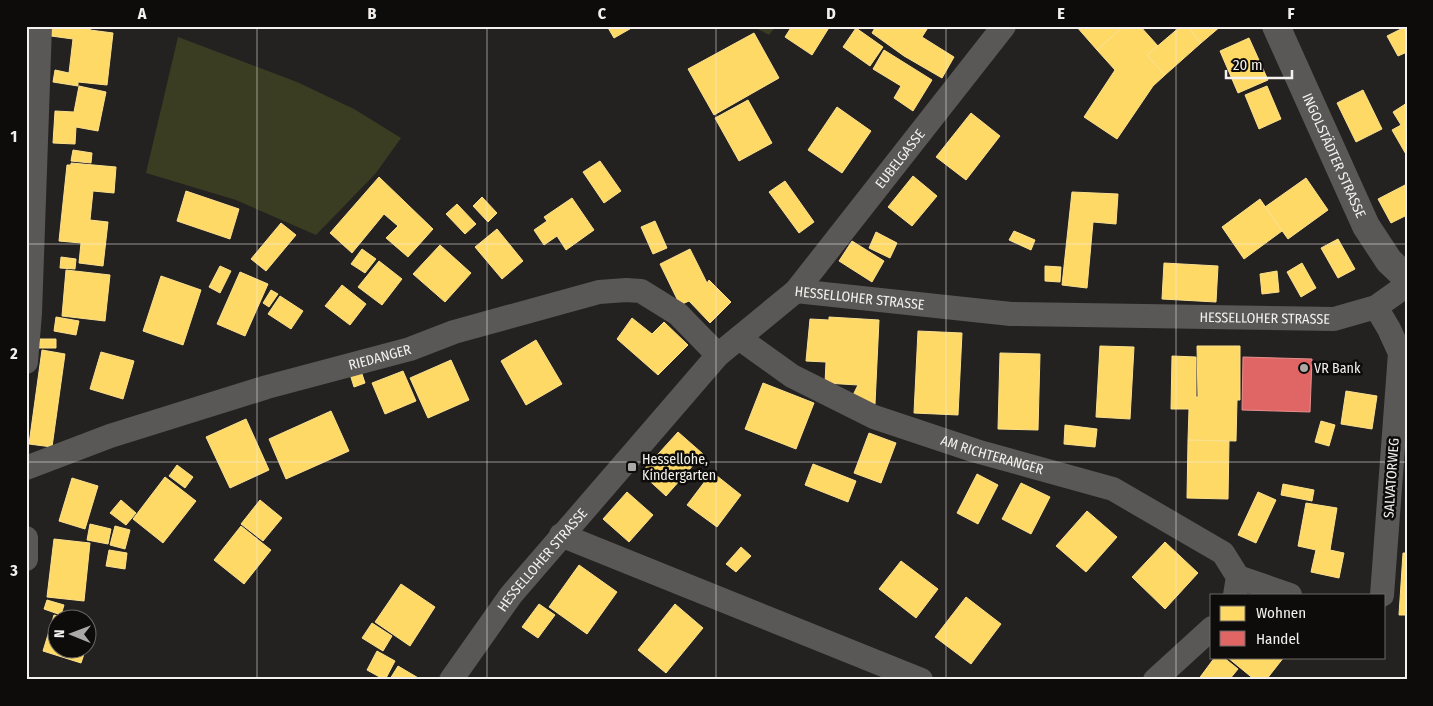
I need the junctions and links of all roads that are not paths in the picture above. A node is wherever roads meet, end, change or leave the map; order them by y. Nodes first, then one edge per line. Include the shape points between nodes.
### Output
1 (40, 26) edge
2 (1004, 26) edge
3 (1276, 26) edge
4 (1407, 278) edge
5 (1407, 285) edge
6 (796, 291) junction
7 (1376, 307) junction
8 (739, 338) junction
9 (718, 355) junction
10 (26, 362) edge
11 (26, 468) edge
12 (561, 536) junction
13 (26, 538) edge
14 (26, 559) edge
15 (1237, 586) edge
16 (1284, 594) edge
17 (1382, 594) edge
18 (1210, 630) edge
19 (451, 680) edge
20 (921, 680) edge
21 (1155, 680) edge

1 - 10 street
2 - 6 street, EUBELGASSE
3 - 4 main road, INGOLSTÄDTER STRASSE via 1366,226 1389,261
5 - 7 street, HESSELLOHER STRASSE
6 - 7 street, HESSELLOHER STRASSE via 1011,314 1079,316 1334,319
6 - 8 street, HESSELLOHER STRASSE
7 - 17 street, SALVATORWEG via 1400,354
8 - 9 street, HESSELLOHER STRASSE
8 - 15 street, AM RICHTERANGER via 792,376 874,417 976,451 1113,489 1223,553
9 - 11 street, RIEDANGER via 678,314 641,291 599,292 267,387 110,436
9 - 12 street, HESSELLOHER STRASSE
12 - 19 street, HESSELLOHER STRASSE via 512,595
12 - 20 street
13 - 14 street
15 - 16 street, AM RICHTERANGER
18 - 21 street

